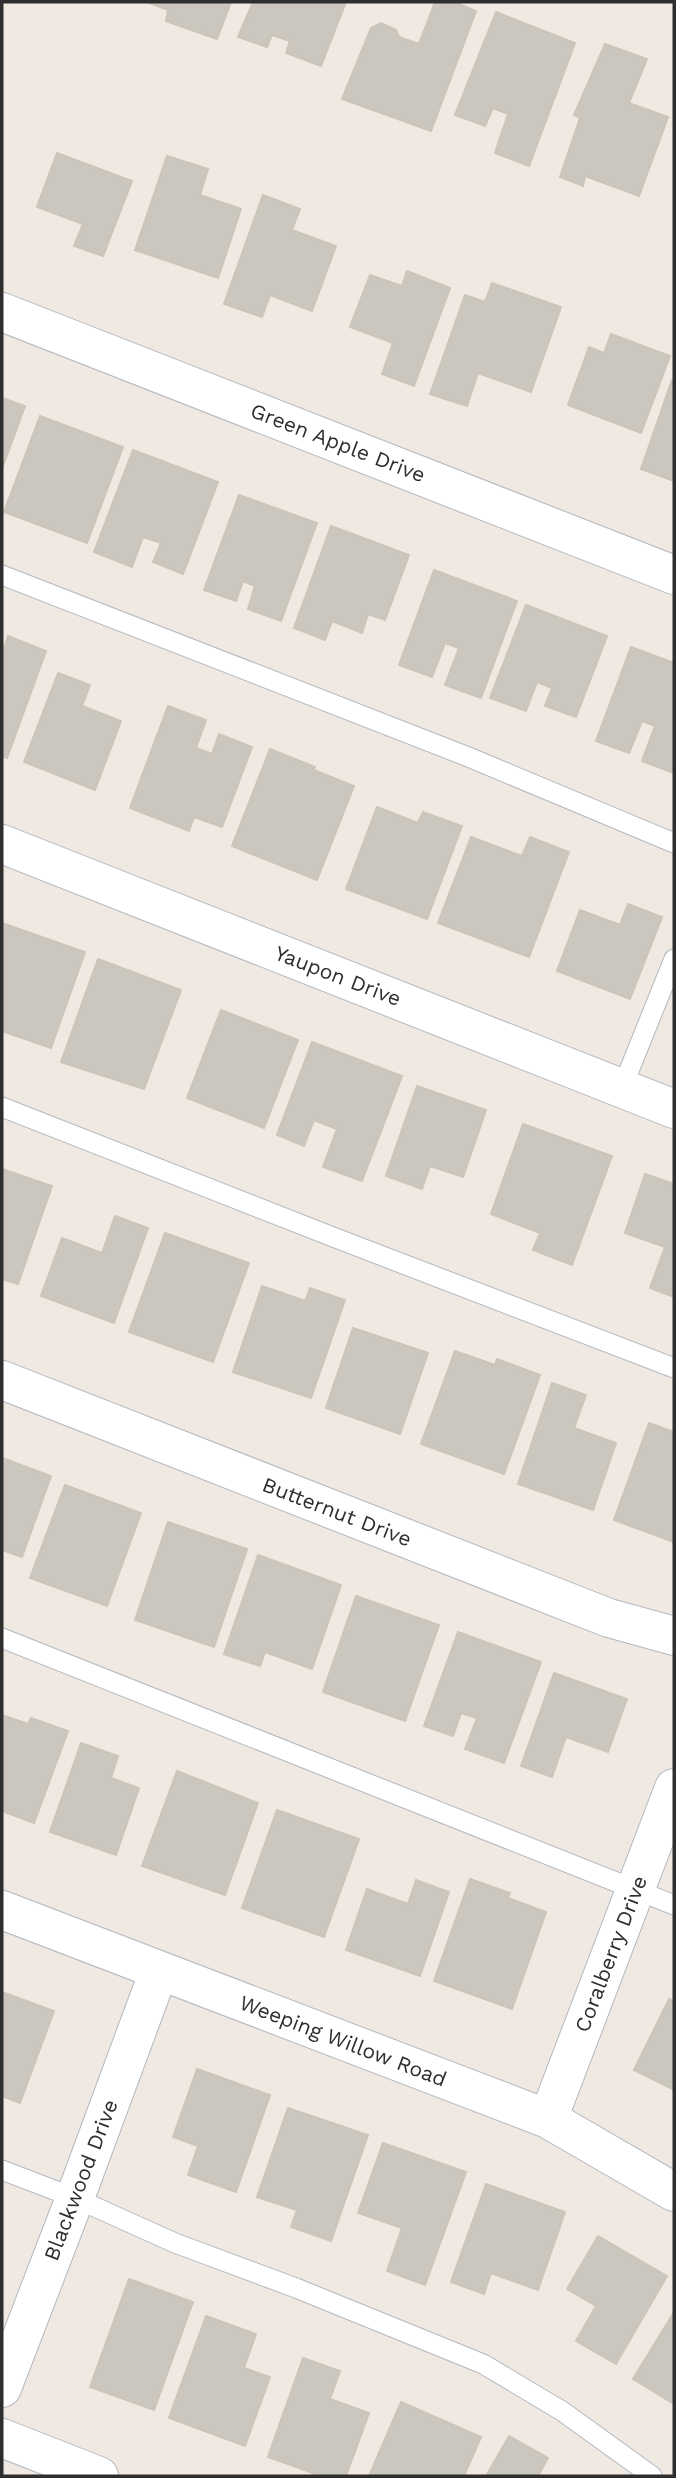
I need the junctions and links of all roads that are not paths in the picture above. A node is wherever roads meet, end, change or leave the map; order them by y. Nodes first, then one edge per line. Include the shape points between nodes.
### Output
1 (2, 312) edge
2 (2, 575) edge
3 (674, 575) edge
4 (674, 842) edge
5 (2, 844) edge
6 (674, 959) edge
7 (622, 1088) junction
8 (2, 1107) edge
9 (674, 1109) edge
10 (674, 1368) edge
11 (2, 1380) edge
12 (674, 1636) edge
13 (2, 1638) edge
14 (674, 1788) edge
15 (636, 1889) junction
16 (674, 1905) edge
17 (2, 1910) edge
18 (159, 1971) junction
19 (548, 2119) junction
20 (2, 2170) edge
21 (674, 2192) edge
22 (75, 2199) junction
23 (2, 2388) edge
24 (2, 2438) edge
25 (99, 2476) edge
26 (652, 2476) edge

1 - 3 street, Green Apple Drive
2 - 4 lane
5 - 7 street, Yaupon Drive
6 - 7 lane
7 - 9 street, Yaupon Drive
8 - 10 lane
11 - 12 street, Butternut Drive via 596,1614
13 - 15 lane
14 - 15 street, Coralberry Drive
15 - 16 lane
15 - 19 street, Coralberry Drive
17 - 18 street, Weeping Willow Road
18 - 19 street, Weeping Willow Road
18 - 22 street, Blackwood Drive
19 - 21 street, Weeping Willow Road
20 - 22 lane
22 - 23 street, Blackwood Drive
22 - 26 lane via 483,2364 562,2411
24 - 25 street

